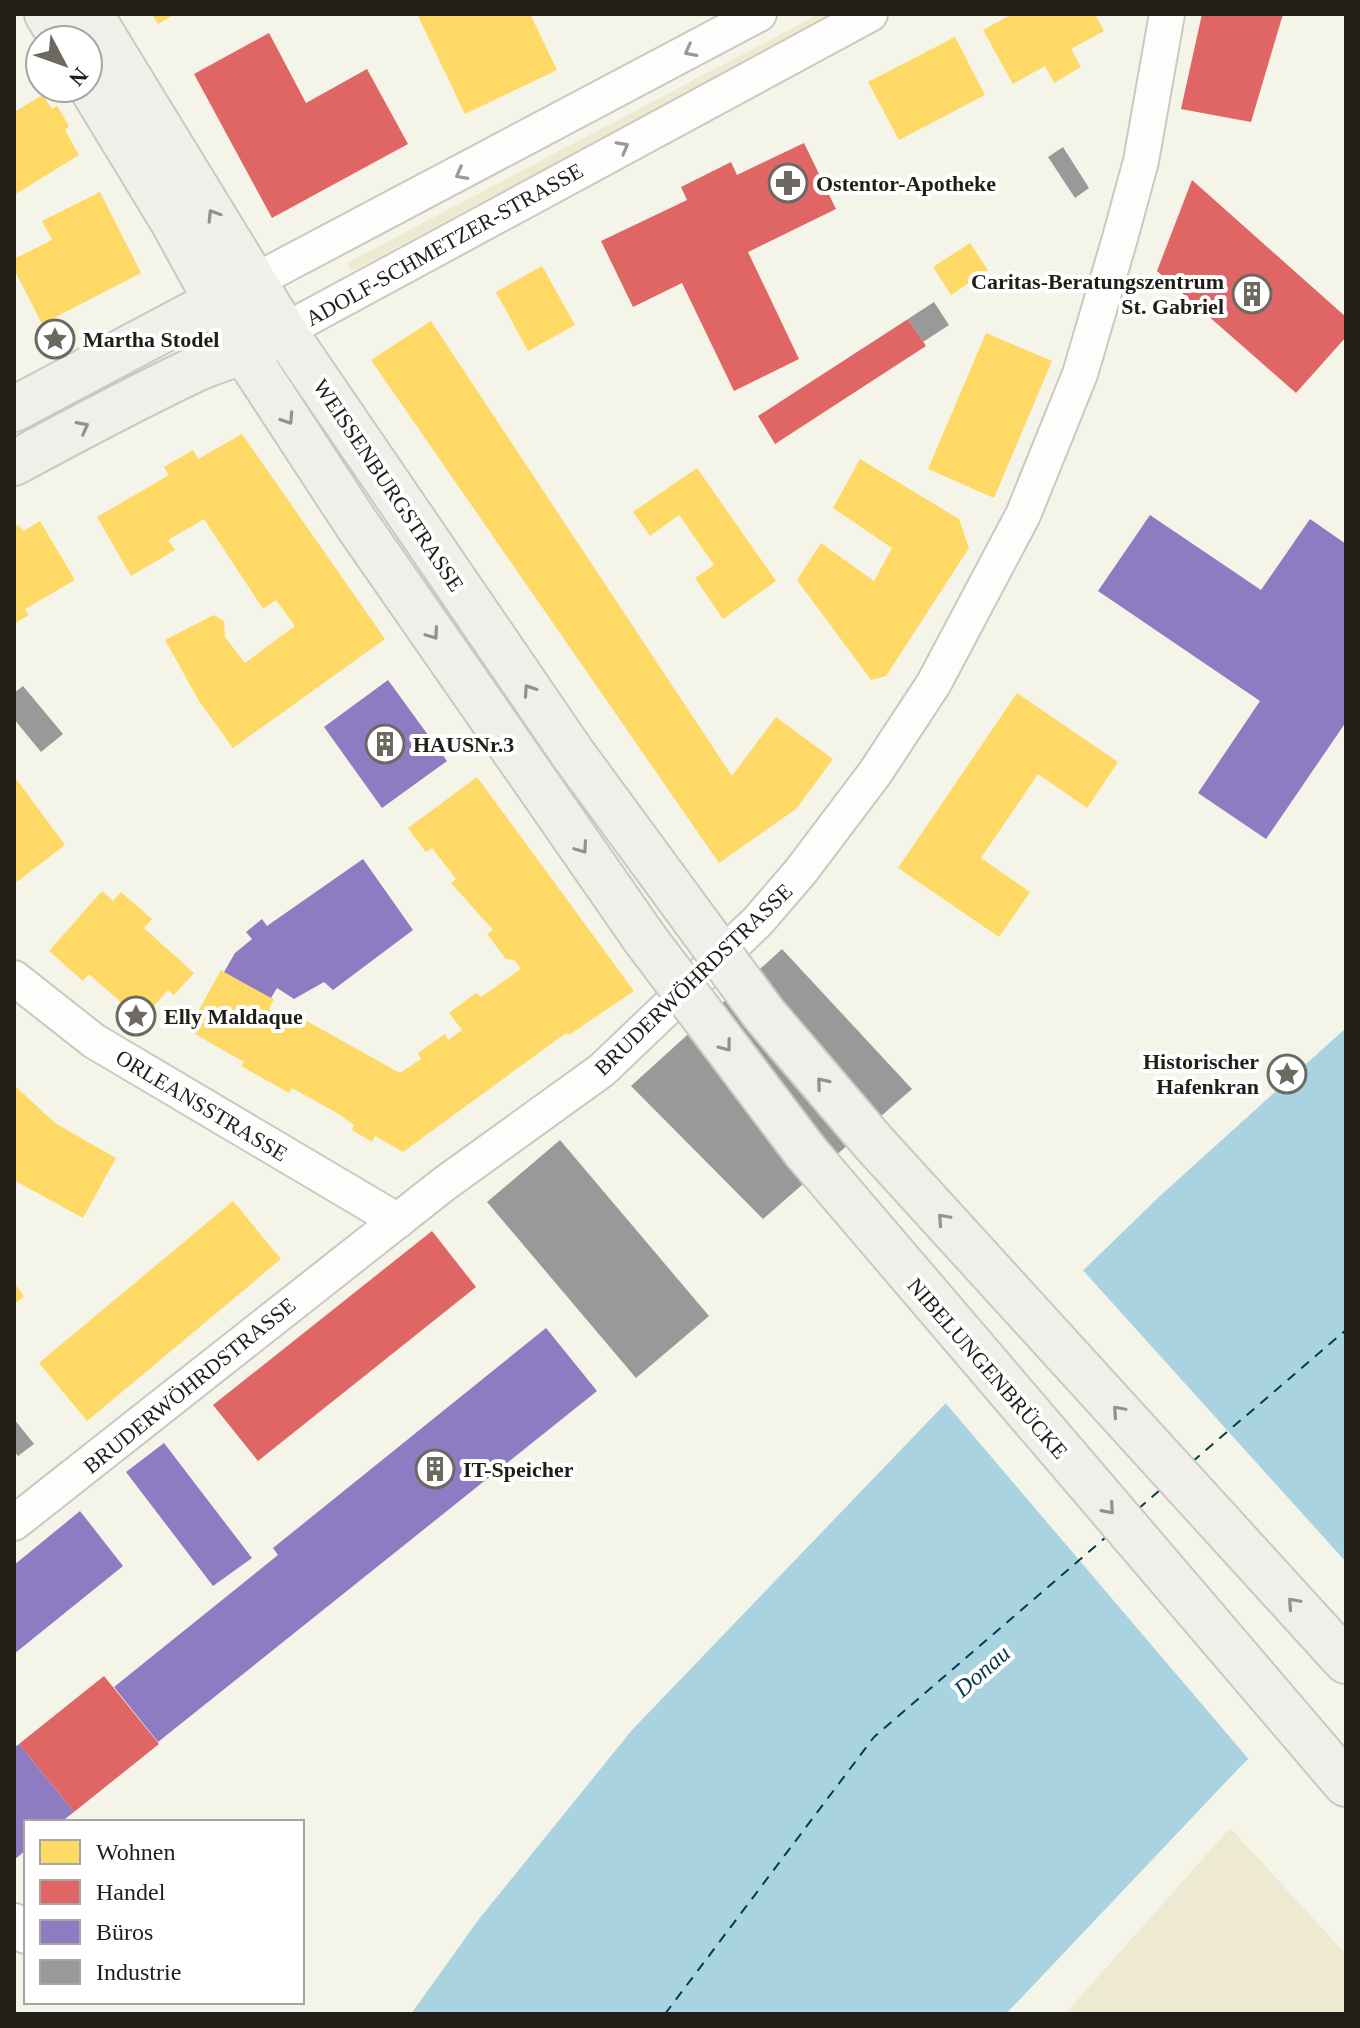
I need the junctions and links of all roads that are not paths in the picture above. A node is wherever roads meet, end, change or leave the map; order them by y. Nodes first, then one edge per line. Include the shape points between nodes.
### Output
1 (90, 14) edge
2 (759, 14) edge
3 (870, 14) edge
4 (1147, 14) edge
5 (1163, 30) edge
6 (103, 104) edge
7 (235, 291) junction
8 (284, 331) junction
9 (245, 353) junction
10 (14, 409) edge
11 (14, 463) edge
12 (645, 939) joint
13 (14, 978) edge
14 (398, 1221) junction
15 (14, 1523) edge
16 (1346, 1661) edge
17 (1346, 1784) edge

7 -> 1 main road, WEISSENBURGSTRASSE
2 -> 7 street
8 -> 3 street, ADOLF-SCHMETZER-STRASSE
4 - 5 street, BRUDERWÖHRDSTRASSE
5 - 14 street, BRUDERWÖHRDSTRASSE via 1141,161 1080,374 1023,515 934,683 875,773 758,921 602,1070
6 - 7 main road, WEISSENBURGSTRASSE
7 - 8 main road, WEISSENBURGSTRASSE
7 - 9 main road, WEISSENBURGSTRASSE
7 - 10 main road
8 - 9 main road, ADOLF-SCHMETZER-STRASSE
16 -> 8 main road, WEISSENBURGSTRASSE, bridge via 873,1142 764,1014 573,754
11 -> 9 main road, ADOLF-SCHMETZER-STRASSE via 153,389
9 -> 12 main road, WEISSENBURGSTRASSE via 356,523
12 -> 17 main road, NIBELUNGENBRÜCKE, bridge via 827,1181
13 - 14 street, ORLEANSSTRASSE via 94,1041
14 - 15 street, BRUDERWÖHRDSTRASSE

